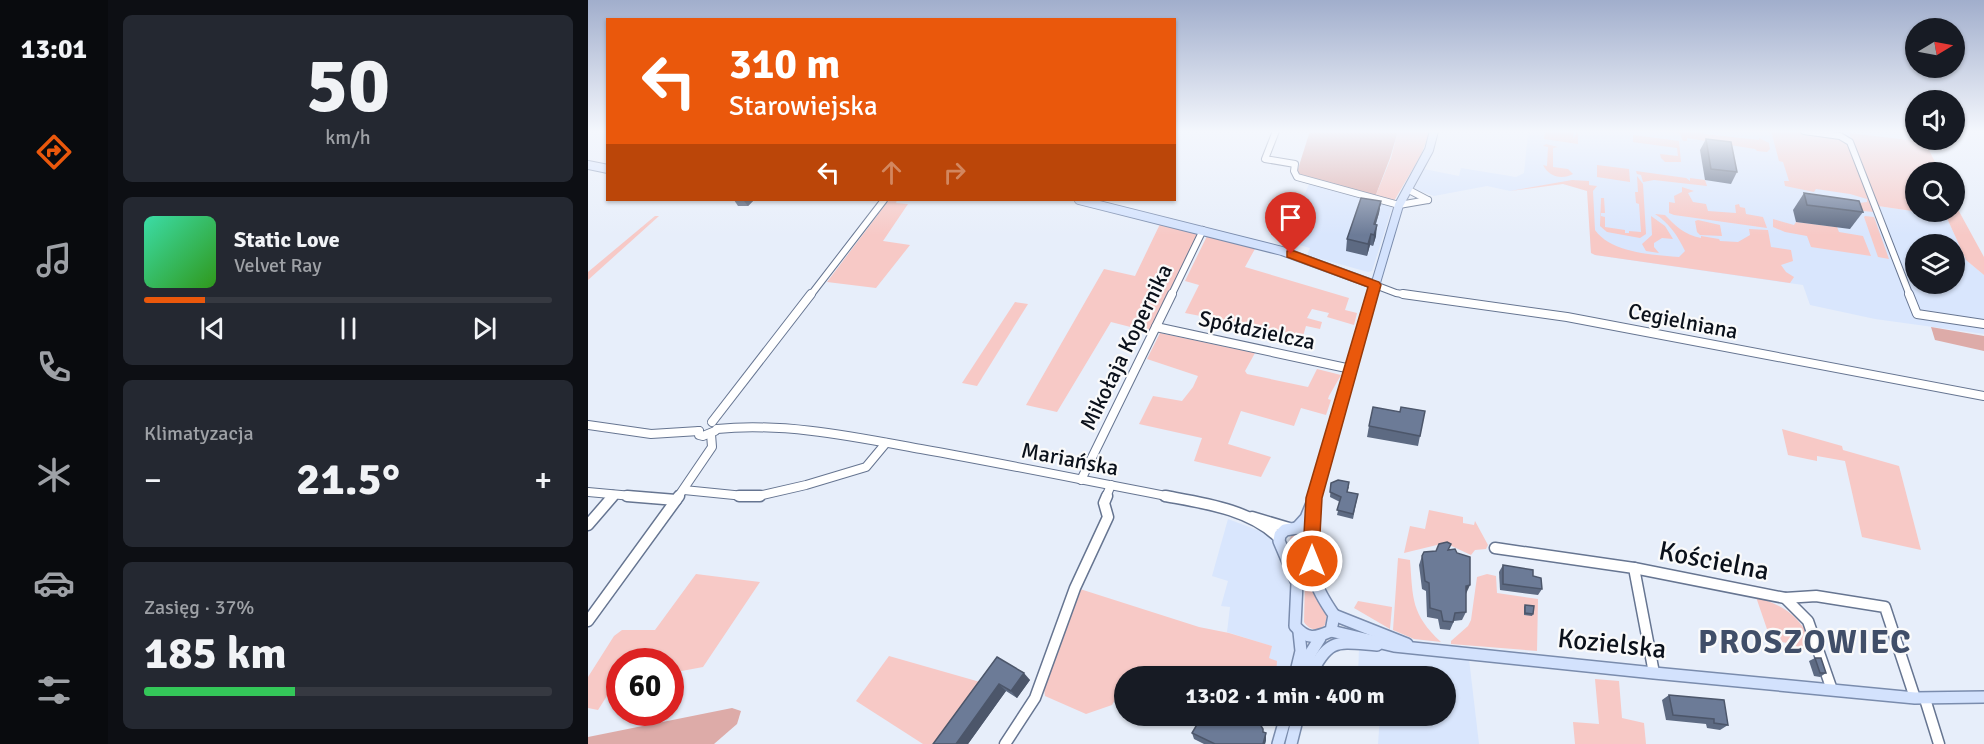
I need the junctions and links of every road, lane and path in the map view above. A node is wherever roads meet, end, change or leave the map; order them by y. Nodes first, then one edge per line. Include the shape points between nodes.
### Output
1 (1295, 166) edge
2 (1420, 166) edge
3 (1859, 166) edge
4 (1407, 189) junction
5 (883, 201) edge
6 (1083, 201) edge
7 (1399, 205) junction
8 (1203, 230) junction
9 (1375, 285) junction
10 (1984, 324) edge
11 (1156, 327) junction
12 (1351, 369) junction
13 (1984, 396) edge
14 (588, 425) edge
15 (713, 428) junction
16 (699, 430) junction
17 (886, 443) junction
18 (1081, 480) junction
19 (1110, 485) junction
20 (684, 490) junction
21 (588, 492) edge
22 (613, 496) junction
23 (1314, 498) junction
24 (676, 500) junction
25 (1245, 516) junction
26 (588, 525) edge
27 (1294, 528) junction
28 (1312, 534) junction
29 (1279, 538) junction
30 (1495, 548) dead end
31 (1634, 568) junction
32 (1785, 598) junction
33 (1334, 615) junction
34 (588, 621) edge
35 (1331, 631) junction
36 (1299, 632) junction
37 (1320, 638) junction
38 (1394, 646) junction
39 (1415, 647) junction
40 (1297, 666) edge
41 (1309, 666) edge
42 (1314, 666) edge
43 (1654, 673) junction
44 (1832, 690) junction
45 (1984, 697) edge
46 (1920, 698) junction
47 (1283, 726) edge
48 (1296, 726) edge
49 (1005, 744) edge
50 (1278, 744) edge
51 (1292, 744) edge
52 (1939, 744) edge

1 - 7 street via 1297,177
2 - 4 main road
3 - 10 street via 1917,314
4 - 7 main road
4 - 7 street via 1428,200
5 - 15 street
6 - 8 main road
7 - 9 main road
8 - 9 main road via 1291,254
8 - 11 street, Mikołaja Kopernika
9 - 12 main road
9 - 13 street, Cegielniana via 1396,293 1567,317
11 - 12 street, Spółdzielcza
11 - 18 street, Mikołaja Kopernika
12 - 23 main road
14 - 16 street via 651,434
15 - 16 street via 704,424
15 - 16 street via 702,436
15 - 17 street, Mariańska via 761,426
15 - 20 street via 709,452
17 - 18 street, Mariańska
17 - 20 street via 866,467 754,497
18 - 19 street, Mariańska
19 - 25 street, Mariańska via 1208,504
19 - 49 street via 1104,503 1108,517 1075,588 1035,698
20 - 24 street
21 - 22 street
22 - 24 street
22 - 26 street
23 - 27 main road via 1306,518
23 - 28 main road
24 - 34 street
25 - 27 street, Mariańska
25 - 29 street, Mariańska
27 - 28 main road
27 - 29 main road
28 - 33 main road via 1316,543 1312,561 1314,583
29 - 36 main road via 1280,551 1297,583 1294,622
30 - 31 street, Kościelna
31 - 32 street, Kościelna
31 - 43 street, Kościelna
32 - 44 street, Kościelna via 1808,621
32 - 46 street, Kościelna via 1816,596 1885,607
33 - 35 main road
33 - 39 main road, Kozielska
35 - 37 main road
35 - 38 main road, Kozielska
36 - 37 main road
36 - 40 main road
37 - 41 main road via 1310,654
38 - 39 main road, Kozielska
38 - 42 main road via 1331,645 1322,651
39 - 43 main road, Kozielska
43 - 44 main road, Kozielska
44 - 46 main road, Kozielska
45 - 46 main road, Kozielska
46 - 52 street
47 - 50 main road
48 - 51 main road

